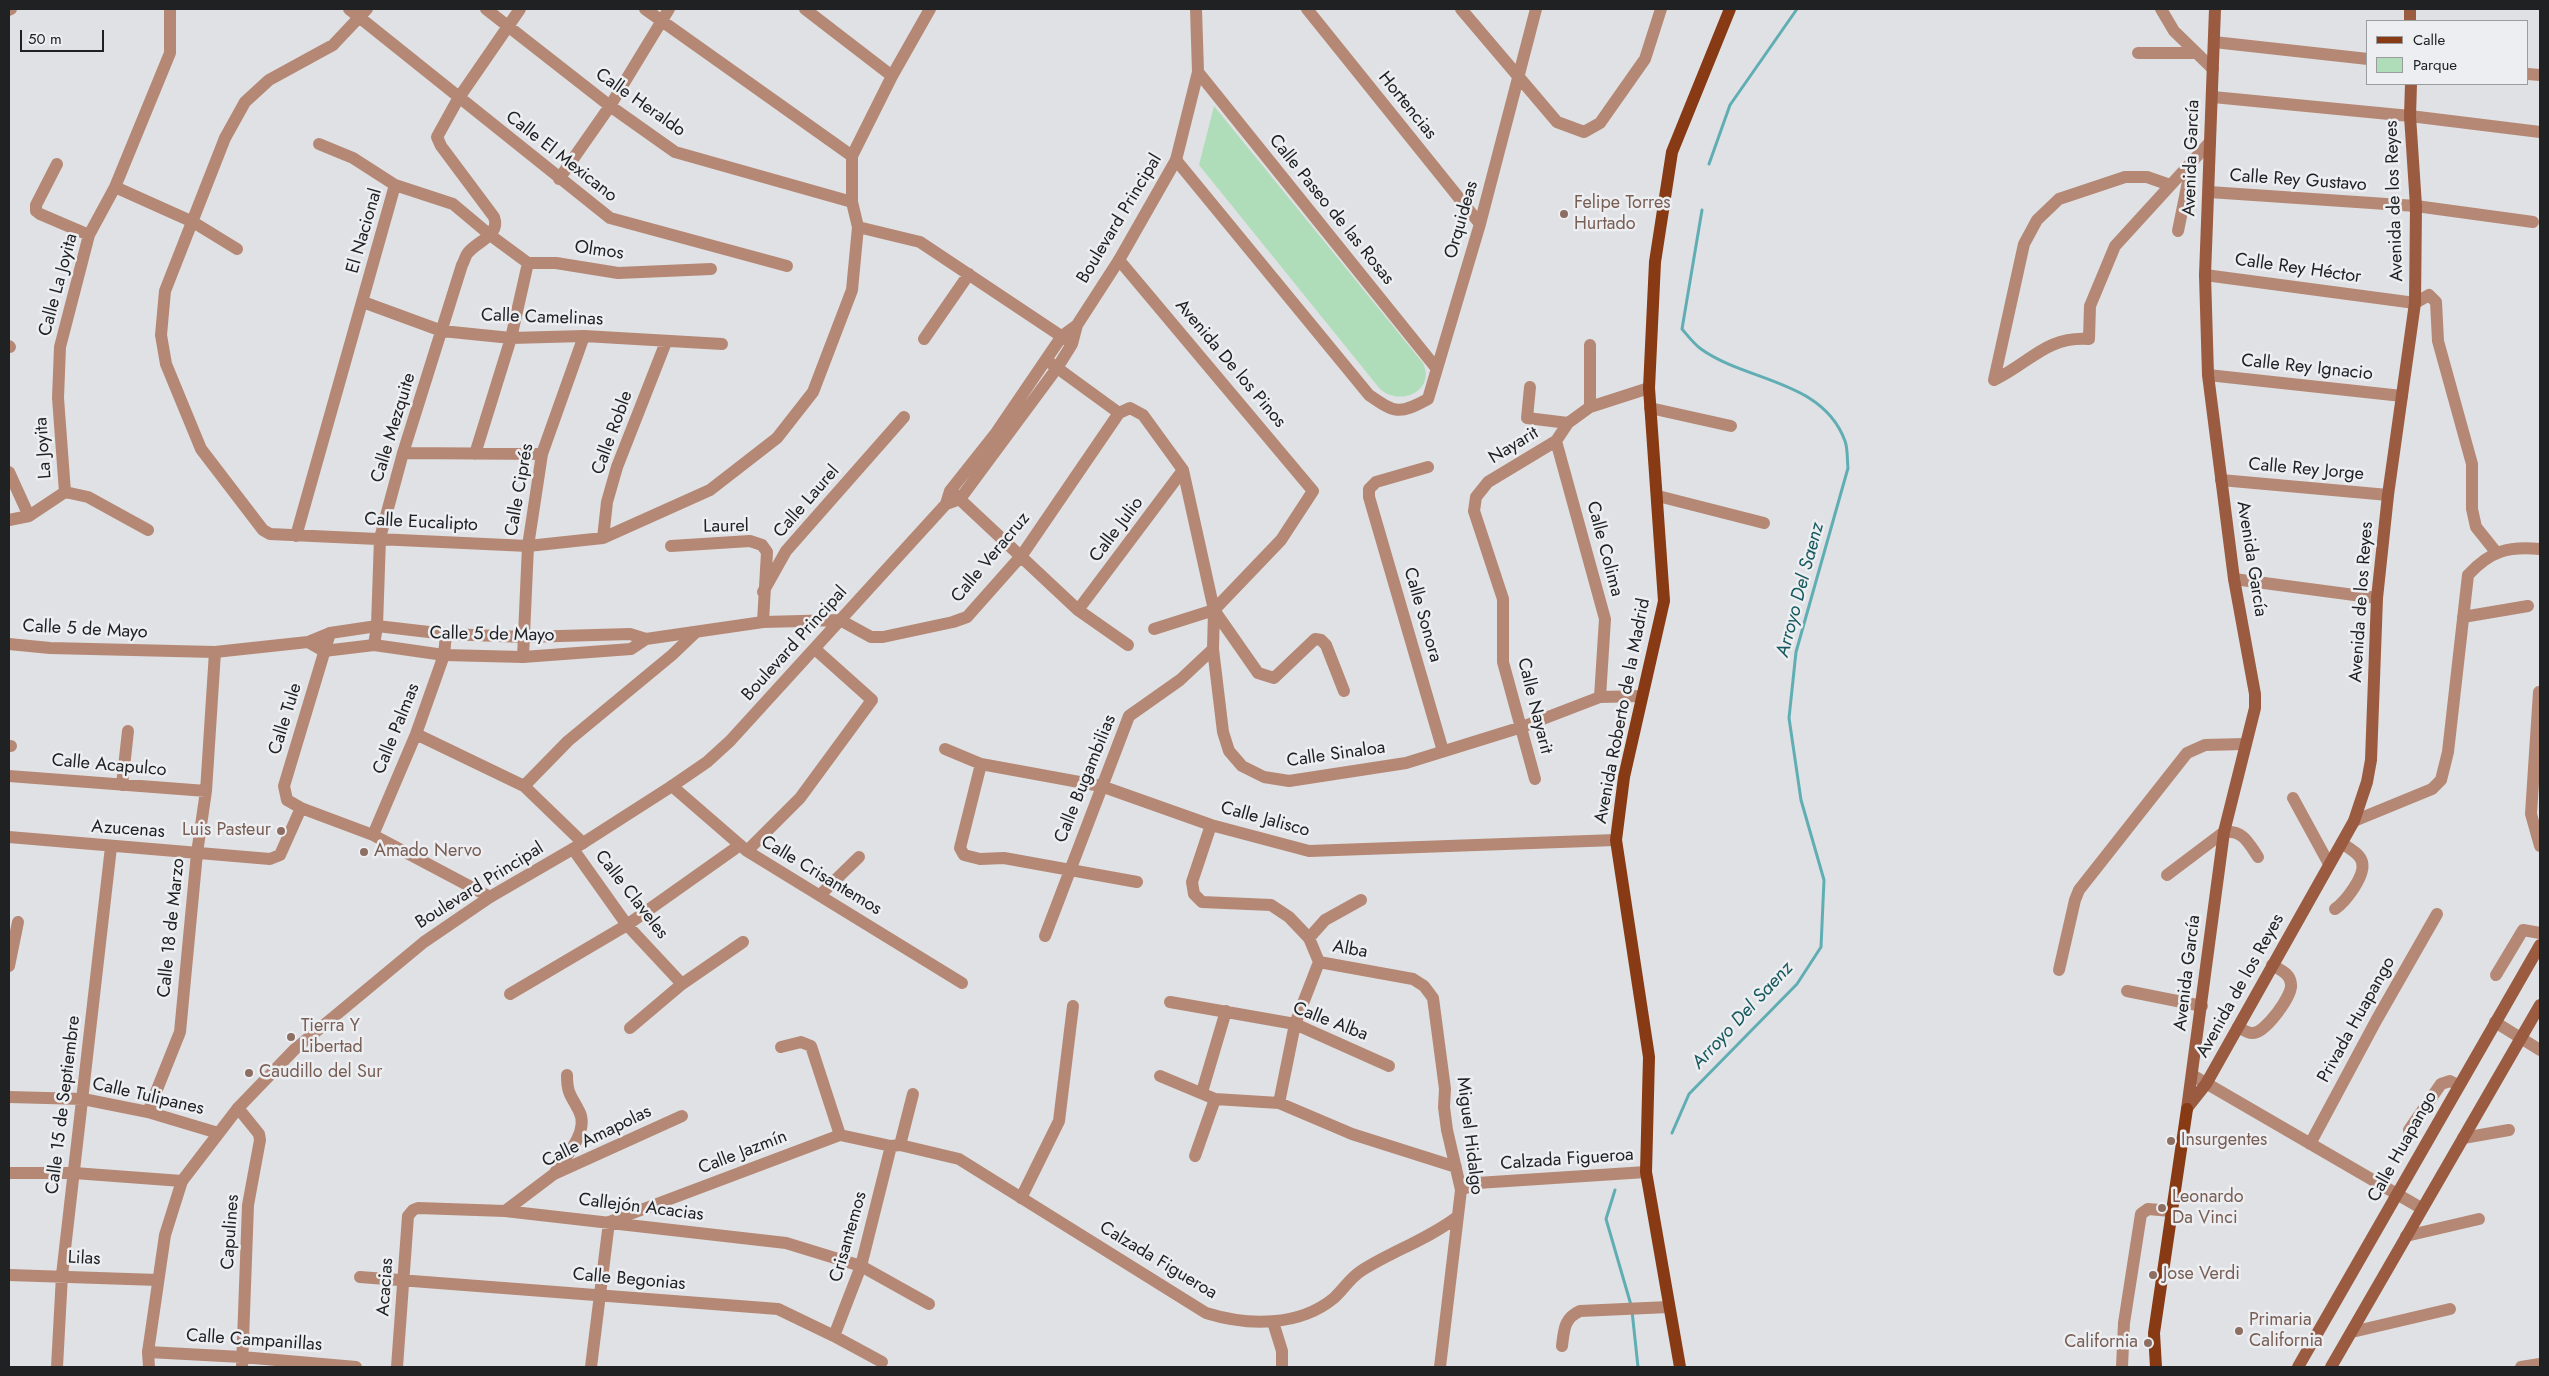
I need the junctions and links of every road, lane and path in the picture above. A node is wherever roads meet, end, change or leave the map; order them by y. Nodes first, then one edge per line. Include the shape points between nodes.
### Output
1 (170, 9) edge
2 (349, 9) edge
3 (486, 9) edge
4 (520, 9) edge
5 (645, 9) edge
6 (669, 9) edge
7 (805, 9) edge
8 (930, 9) edge
9 (1196, 9) edge
10 (1307, 9) edge
11 (1462, 9) edge
12 (1536, 9) edge
13 (1661, 9) edge
14 (1730, 9) edge
15 (2161, 9) edge
16 (2215, 9) edge
17 (364, 13) edge
18 (662, 22) junction
19 (508, 26) junction
20 (2214, 42) junction
21 (2138, 53) dead end
22 (2196, 53) junction
23 (2366, 59) edge
24 (2213, 69) junction
25 (1198, 72) junction
26 (892, 76) junction
27 (1518, 78) junction
28 (2411, 85) edge
29 (2212, 97) junction
30 (458, 99) junction
31 (610, 106) junction
32 (2410, 116) junction
33 (2540, 132) edge
34 (2210, 142) junction
35 (319, 144) dead end
36 (852, 156) junction
37 (1176, 160) junction
38 (2192, 162) junction
39 (57, 164) dead end
40 (559, 179) junction
41 (2170, 184) junction
42 (395, 185) junction
43 (115, 187) junction
44 (2209, 192) junction
45 (852, 202) junction
46 (2416, 206) junction
47 (193, 222) junction
48 (2533, 222) dead end
49 (1480, 224) junction
50 (858, 227) junction
51 (2178, 231) dead end
52 (90, 235) junction
53 (490, 236) junction
54 (237, 250) dead end
55 (1119, 260) junction
56 (528, 263) junction
57 (787, 266) dead end
58 (711, 269) dead end
59 (969, 274) junction
60 (2205, 274) junction
61 (363, 302) junction
62 (2415, 303) junction
63 (442, 331) junction
64 (584, 336) junction
65 (511, 338) junction
66 (924, 339) dead end
67 (1067, 340) junction
68 (666, 342) junction
69 (722, 344) dead end
70 (1590, 345) dead end
71 (1046, 360) junction
72 (1058, 368) junction
73 (1437, 369) junction
74 (2208, 375) junction
75 (1530, 387) dead end
76 (1649, 388) junction
77 (2402, 396) junction
78 (58, 398) joint
79 (1590, 407) junction
80 (1650, 408) junction
81 (1119, 412) junction
82 (904, 417) dead end
83 (1568, 423) junction
84 (1731, 426) dead end
85 (1556, 441) junction
86 (403, 453) junction
87 (474, 454) junction
88 (542, 454) junction
89 (1428, 468) dead end
90 (1183, 470) junction
91 (9, 472) edge
92 (2221, 480) junction
93 (65, 492) junction
94 (955, 495) junction
95 (2388, 495) junction
96 (1658, 496) junction
97 (1476, 497) joint
98 (29, 516) junction
99 (9, 520) edge
100 (1764, 523) dead end
101 (148, 530) dead end
102 (296, 536) junction
103 (380, 538) junction
104 (603, 538) junction
105 (528, 546) junction
106 (671, 546) dead end
107 (2540, 549) edge
108 (2496, 552) junction
109 (1022, 555) junction
110 (2234, 579) junction
111 (763, 592) junction
112 (2377, 598) junction
113 (2528, 606) dead end
114 (1078, 610) junction
115 (1214, 610) junction
116 (2463, 617) junction
117 (840, 620) junction
118 (763, 622) junction
119 (377, 626) junction
120 (1154, 629) dead end
121 (330, 633) junction
122 (446, 634) junction
123 (694, 634) junction
124 (526, 637) junction
125 (646, 639) junction
126 (308, 642) junction
127 (9, 644) edge
128 (1128, 644) dead end
129 (374, 645) junction
130 (1213, 648) junction
131 (815, 649) junction
132 (214, 652) junction
133 (324, 652) junction
134 (444, 655) junction
135 (523, 657) junction
136 (1344, 691) dead end
137 (2539, 692) dead end
138 (1642, 696) junction
139 (1600, 698) junction
140 (1522, 727) junction
141 (128, 731) dead end
142 (416, 734) junction
143 (2244, 744) junction
144 (945, 749) dead end
145 (1443, 751) junction
146 (981, 764) junction
147 (9, 776) edge
148 (1535, 779) dead end
149 (122, 785) junction
150 (524, 786) junction
151 (672, 786) junction
152 (1101, 786) junction
153 (206, 791) junction
154 (2293, 798) dead end
155 (301, 808) junction
156 (2354, 821) junction
157 (1211, 824) junction
158 (2224, 832) junction
159 (373, 835) junction
160 (9, 837) edge
161 (1616, 840) junction
162 (2342, 843) junction
163 (578, 846) junction
164 (2540, 846) edge
165 (111, 848) junction
166 (743, 848) junction
167 (197, 853) junction
168 (859, 857) dead end
169 (2258, 857) dead end
170 (2329, 864) junction
171 (1069, 871) junction
172 (2167, 875) dead end
173 (1137, 882) dead end
174 (820, 896) junction
175 (490, 897) junction
176 (1361, 900) dead end
177 (2335, 909) dead end
178 (2437, 914) dead end
179 (18, 922) dead end
180 (627, 925) junction
181 (2540, 933) edge
182 (1046, 936) dead end
183 (1310, 938) junction
184 (743, 942) dead end
185 (2540, 945) edge
186 (1319, 962) junction
187 (2272, 965) junction
188 (9, 966) edge
189 (2058, 970) dead end
190 (2496, 976) dead end
191 (962, 983) dead end
192 (682, 984) junction
193 (2127, 990) dead end
194 (510, 994) dead end
195 (1433, 998) joint
196 (1170, 1002) dead end
197 (1073, 1006) dead end
198 (2202, 1006) junction
199 (2540, 1006) edge
200 (1226, 1011) junction
201 (2495, 1022) junction
202 (1294, 1024) junction
203 (2238, 1027) junction
204 (630, 1028) dead end
205 (2521, 1037) junction
206 (781, 1047) dead end
207 (2540, 1050) edge
208 (1389, 1066) dead end
209 (567, 1075) dead end
210 (2192, 1075) junction
211 (1160, 1076) dead end
212 (2206, 1084) junction
213 (2458, 1085) junction
214 (1202, 1092) junction
215 (913, 1094) dead end
216 (9, 1096) edge
217 (83, 1099) junction
218 (1215, 1099) junction
219 (1279, 1103) junction
220 (238, 1108) junction
221 (2187, 1109) junction
222 (148, 1112) junction
223 (682, 1116) dead end
224 (2409, 1130) dead end
225 (2509, 1130) dead end
226 (218, 1133) junction
227 (840, 1135) junction
228 (2463, 1138) junction
229 (2310, 1144) junction
230 (896, 1145) junction
231 (1195, 1156) dead end
232 (1456, 1167) junction
233 (1646, 1172) junction
234 (9, 1173) edge
235 (74, 1173) junction
236 (554, 1174) junction
237 (182, 1181) junction
238 (1461, 1190) junction
239 (2398, 1194) junction
240 (1021, 1198) junction
241 (2421, 1208) junction
242 (413, 1210) joint
243 (505, 1211) junction
244 (2171, 1211) junction
245 (1457, 1217) junction
246 (2478, 1219) dead end
247 (609, 1222) junction
248 (2406, 1236) junction
249 (861, 1266) junction
250 (9, 1275) edge
251 (62, 1275) junction
252 (360, 1277) dead end
253 (158, 1280) junction
254 (404, 1280) junction
255 (599, 1296) junction
256 (928, 1304) dead end
257 (1669, 1307) junction
258 (2450, 1309) dead end
259 (1273, 1322) junction
260 (2352, 1332) junction
261 (834, 1336) junction
262 (1562, 1346) dead end
263 (148, 1352) junction
264 (242, 1362) edge
265 (882, 1362) dead end
266 (2540, 1364) edge
267 (57, 1367) edge
268 (149, 1367) edge
269 (356, 1367) edge
270 (397, 1367) edge
271 (591, 1367) edge
272 (1282, 1367) edge
273 (1440, 1367) edge
274 (1680, 1367) edge
275 (2122, 1367) edge
276 (2156, 1367) edge
277 (2298, 1367) edge
278 (2330, 1367) edge
279 (2521, 1367) edge

1 - 43 street, Calle La Joyita via 170,52
2 - 17 street, Calle El Mexicano
3 - 19 street, Calle Heraldo
4 - 19 street
5 - 18 street
6 - 18 street
7 - 26 street
8 - 26 street
9 - 25 street, Boulevard Principal
10 - 49 street, Hortencias
11 - 27 street
12 - 27 street, Orquideas
13 - 27 street via 1645,59 1600,123 1584,132 1557,122
14 - 76 main road, Avenida Roberto de la Madrid via 1672,152 1654,262
15 - 22 street via 2174,31
16 - 20 main road, Avenida García
17 - 30 street, Calle El Mexicano
17 - 47 street, Calle Eucalipto via 333,45 269,80 245,102 225,138
18 - 31 street
18 - 36 street
19 - 30 street
19 - 31 street, Calle Heraldo
20 - 23 street
20 - 24 main road, Avenida García
21 - 22 street
22 - 24 street
24 - 29 main road, Avenida García
25 - 37 street, Boulevard Principal
25 - 73 street, Calle Paseo de las Rosas
26 - 36 street
27 - 49 street, Orquideas
28 - 32 main road, Avenida de los Reyes
29 - 32 street
29 - 34 main road, Avenida García
30 - 40 street, Calle El Mexicano
30 - 53 street via 437,137 494,217
31 - 40 street
31 - 45 street, Calle Heraldo via 675,152
32 - 33 street
32 - 46 main road, Avenida de los Reyes
34 - 38 street
34 - 44 main road, Avenida García
35 - 42 street via 353,158
36 - 45 street, Calle Eucalipto
37 - 55 street, Boulevard Principal
37 - 73 street, Orquideas via 1368,395 1390,410 1409,410 1428,399
38 - 41 street
38 - 51 street
39 - 52 street via 36,211
40 - 57 street, Calle El Mexicano via 610,218
41 - 41 street via 2147,177 2125,177 2059,199 2037,220 2024,244 1994,380 2047,346 2070,338 2089,339 2090,306 2115,246
42 - 53 street, El Nacional via 452,204
42 - 61 street, El Nacional
43 - 47 street
43 - 52 street, Calle La Joyita
44 - 46 street, Calle Rey Gustavo
44 - 60 main road, Avenida García
45 - 50 street, Calle Eucalipto
46 - 48 street, Calle Rey Gustavo
46 - 62 main road, Avenida de los Reyes
47 - 54 street
47 - 102 street, Calle Eucalipto via 165,291 161,335 166,364 202,449 251,515 270,534
49 - 73 street, Orquideas
50 - 59 street via 920,242
50 - 104 street, Calle Eucalipto via 852,290 813,392 776,438 710,490
52 - 78 street, Calle La Joyita via 60,347
53 - 56 street
53 - 63 street, Calle Mezquite via 467,254
55 - 67 street, Boulevard Principal
55 - 115 street, Avenida De los Pinos via 1313,491 1281,540
56 - 58 street, Olmos via 556,263 618,273
56 - 65 street
59 - 66 street
59 - 67 street
60 - 62 street, Calle Rey Héctor
60 - 74 main road, Avenida García
61 - 63 street, Calle Camelinas
61 - 102 street, El Nacional
62 - 77 main road, Avenida de los Reyes
62 - 108 street via 2429,295 2436,302 2438,341 2472,464 2472,510 2476,527
63 - 65 street, Calle Camelinas
63 - 86 street, Calle Mezquite
64 - 65 street, Calle Camelinas
64 - 68 street, Calle Camelinas
64 - 88 street, Calle Ciprés
65 - 87 street
67 - 71 street, Boulevard Principal
67 - 72 street, Boulevard Principal
68 - 69 street, Calle Camelinas
68 - 104 street, Calle Roble via 617,467 607,502
70 - 79 street
71 - 72 street
71 - 94 street, Boulevard Principal
72 - 81 street
72 - 94 street, Boulevard Principal
74 - 77 street, Calle Rey Ignacio
74 - 92 main road, Avenida García
75 - 83 street via 1527,418
76 - 79 street, Nayarit
76 - 80 main road, Avenida Roberto de la Madrid
77 - 95 main road, Avenida de los Reyes
78 - 93 street, La Joyita
79 - 83 street, Nayarit
80 - 84 street
80 - 96 main road, Avenida Roberto de la Madrid
81 - 90 street via 1130,408 1143,415
81 - 109 street, Calle Veracruz
82 - 111 street, Calle Laurel via 786,551
83 - 85 street, Nayarit
85 - 97 street, Nayarit via 1488,482
85 - 139 street, Calle Colima via 1605,619
86 - 87 street
86 - 103 street, Calle Mezquite
87 - 88 street
88 - 105 street, Calle Ciprés
89 - 145 street, Calle Sonora via 1376,482 1369,489 1369,497
90 - 114 street, Calle Julio
90 - 115 street, Calle Sinaloa
91 - 98 street
92 - 95 street, Calle Rey Jorge
92 - 110 main road, Avenida García
93 - 98 street, La Joyita
93 - 101 street via 88,497
94 - 109 street
94 - 117 street, Boulevard Principal
95 - 112 main road, Avenida de los Reyes
96 - 100 street
96 - 138 main road, Avenida Roberto de la Madrid via 1664,601
97 - 140 street, Calle Nayarit via 1474,511 1502,599 1503,662
98 - 99 street, La Joyita
102 - 103 street, Calle Eucalipto
103 - 105 street, Calle Eucalipto
103 - 119 street, Calle Mezquite
104 - 105 street, Calle Eucalipto
105 - 124 street, Calle Ciprés
106 - 111 street, Laurel via 750,541 762,545 767,552
107 - 108 street
108 - 116 street via 2468,575
109 - 114 street
109 - 117 street, Calle Veracruz via 967,617 883,637 871,636
110 - 112 street
110 - 143 main road, Avenida García via 2255,694
111 - 118 street, Calle Laurel
112 - 156 main road, Avenida de los Reyes via 2371,760 2366,788
113 - 116 street
114 - 128 street
115 - 120 street
115 - 130 street, Calle Sinaloa
115 - 136 street via 1258,673 1266,677 1274,678 1315,640 1321,640 1326,645
116 - 156 street via 2448,752 2441,780 2420,796
117 - 118 street, Calle 5 de Mayo
117 - 131 street, Boulevard Principal
118 - 123 street, Calle 5 de Mayo
119 - 121 street, Calle 5 de Mayo
119 - 122 street, Calle 5 de Mayo
119 - 129 street, Calle Mezquite
121 - 126 street, Calle 5 de Mayo
121 - 133 street, Calle Tule
122 - 124 street, Calle 5 de Mayo
122 - 134 street, Calle Palmas
123 - 125 street, Calle 5 de Mayo
123 - 150 street via 568,741
124 - 125 street, Calle 5 de Mayo via 630,634
124 - 135 street, Calle Ciprés
125 - 135 street, Calle 5 de Mayo via 630,649
126 - 132 street, Calle 5 de Mayo
126 - 133 street
127 - 132 street, Calle 5 de Mayo
129 - 133 street, Calle 5 de Mayo
129 - 134 street, Calle 5 de Mayo
130 - 145 street, Calle Sinaloa via 1229,751 1242,766 1264,777 1298,780 1406,763
130 - 152 street, Calle Bugambilias via 1180,680 1129,716
131 - 151 street, Boulevard Principal via 708,762
131 - 166 street via 872,700 800,798
132 - 153 street, Calle 18 de Marzo
133 - 155 street, Calle Tule via 284,786 287,800
134 - 135 street, Calle 5 de Mayo
134 - 142 street, Calle Palmas
137 - 164 street via 2531,814
138 - 139 street, Calle Sinaloa
138 - 161 main road, Avenida Roberto de la Madrid via 1624,777
139 - 140 street, Calle Sinaloa
140 - 145 street, Calle Sinaloa
140 - 148 street, Calle Nayarit
141 - 149 street
142 - 150 street, Calle Claveles
142 - 159 street, Calle Palmas
143 - 158 main road, Avenida García
143 - 189 street via 2206,745 2186,753 2079,890
144 - 146 street, Calle Jalisco
146 - 152 street, Calle Jalisco
146 - 171 street via 960,848 964,855 980,859 1004,858
147 - 149 street, Calle Acapulco
149 - 153 street, Calle Acapulco
150 - 163 street, Calle Claveles
151 - 163 street, Boulevard Principal
151 - 166 street, Calle Crisantemos
152 - 157 street, Calle Jalisco
152 - 171 street, Calle Bugambilias
153 - 167 street, Calle 18 de Marzo
154 - 170 street
155 - 159 street
155 - 167 street, Azucenas via 275,859
156 - 162 main road, Avenida de los Reyes
157 - 161 street, Calle Jalisco via 1309,851
157 - 183 street via 1192,882 1194,894 1202,902 1271,905
158 - 169 street via 2242,834
158 - 172 street
158 - 198 main road, Avenida García
159 - 175 street
160 - 165 street, Azucenas
161 - 233 main road, Avenida Roberto de la Madrid via 1649,1057
162 - 170 main road, Avenida de los Reyes
162 - 177 street via 2358,854 2362,870 2352,891
163 - 175 street, Boulevard Principal
163 - 180 street, Calle Claveles
165 - 167 street, Azucenas
165 - 217 street, Calle 15 de Septiembre
166 - 174 street, Calle Crisantemos
166 - 180 street
167 - 222 street, Calle 18 de Marzo via 180,1032
168 - 174 street
170 - 187 main road, Avenida de los Reyes
171 - 173 street
171 - 182 street, Calle Bugambilias
174 - 191 street, Calle Crisantemos
175 - 220 street, Boulevard Principal via 424,942 358,995 295,1049
176 - 183 street via 1325,920
178 - 229 street, Privada Huapango
179 - 188 street
180 - 192 street, Calle Claveles
180 - 194 street
181 - 190 street via 2523,930
183 - 186 street
184 - 192 street
185 - 201 main road, Calle Huapango
186 - 195 street, Alba via 1413,979 1424,986
186 - 202 street, Alba
187 - 203 main road, Avenida de los Reyes
187 - 203 street via 2289,977 2290,991 2269,1025 2261,1031 2253,1033
192 - 204 street
193 - 198 street
195 - 232 street, Miguel Hidalgo via 1445,1089 1445,1115
196 - 200 street, Calle Alba
197 - 240 street via 1059,1121
198 - 210 main road, Avenida García
199 - 205 main road
200 - 202 street, Calle Alba
200 - 214 street
201 - 205 street
201 - 213 main road, Calle Huapango
202 - 208 street, Calle Alba
202 - 219 street, Alba
203 - 212 main road, Avenida de los Reyes
205 - 207 street
205 - 228 main road
206 - 227 street via 801,1042 811,1046
209 - 236 street via 567,1093 582,1118 580,1133
210 - 212 street
210 - 221 main road, Avenida García
211 - 214 street
212 - 221 main road, Avenida García
212 - 229 street
213 - 224 street via 2450,1081 2441,1084
213 - 239 main road, Calle Huapango
214 - 218 street
215 - 230 street, Crisantemos
216 - 217 street, Calle Tulipanes
217 - 222 street, Calle Tulipanes
217 - 235 street, Calle 15 de Septiembre
218 - 219 street
218 - 231 street
219 - 232 street via 1352,1134
220 - 226 street, Boulevard Principal
220 - 264 street, Capulines via 260,1140 248,1205
221 - 244 main road, Avenida García
222 - 226 street, Calle Tulipanes
223 - 236 street, Calle Amapolas
225 - 228 street
226 - 237 street, Boulevard Principal
227 - 230 street
227 - 247 street, Calle Jazmín
228 - 241 main road
229 - 239 street
230 - 240 street, Calzada Figueroa via 959,1159
230 - 249 street, Crisantemos
232 - 238 street, Miguel Hidalgo
233 - 238 street, Calzada Figueroa via 1477,1183
233 - 257 main road, Avenida Roberto de la Madrid
234 - 235 street
235 - 237 street
235 - 251 street, Calle 15 de Septiembre
236 - 243 street, Calle Amapolas
237 - 253 street, Boulevard Principal via 165,1235
238 - 245 street, Miguel Hidalgo
239 - 241 street
239 - 277 main road, Calle Huapango
240 - 259 street, Calzada Figueroa via 1206,1313 1230,1320
241 - 248 main road
242 - 243 street, Callejón Acacias
242 - 254 street, Acacias via 408,1216
243 - 247 street, Callejón Acacias
244 - 275 street via 2148,1209 2141,1214 2124,1322
244 - 276 main road, Avenida García via 2154,1333
245 - 259 street, Calzada Figueroa via 1430,1236 1358,1272 1335,1297 1313,1313
245 - 273 street, Miguel Hidalgo
246 - 248 street
247 - 249 street, Callejón Acacias via 786,1243
247 - 255 street
248 - 260 main road
249 - 256 street, Callejón Acacias
249 - 261 street, Crisantemos
250 - 251 street, Lilas
251 - 253 street, Lilas
251 - 267 street, Calle 15 de Septiembre
252 - 254 street, Calle Begonias
253 - 263 street, Boulevard Principal
254 - 255 street, Calle Begonias
254 - 270 street, Acacias
255 - 261 street, Calle Begonias via 778,1309
255 - 271 street
257 - 262 street via 1580,1311 1572,1314 1564,1325
257 - 274 main road, Avenida Roberto de la Madrid
258 - 260 street
259 - 272 street via 1282,1352
260 - 278 main road
261 - 265 street, Calle Begonias
263 - 264 street, Calle Campanillas
263 - 268 street, Boulevard Principal
264 - 269 street, Calle Campanillas
266 - 279 street

